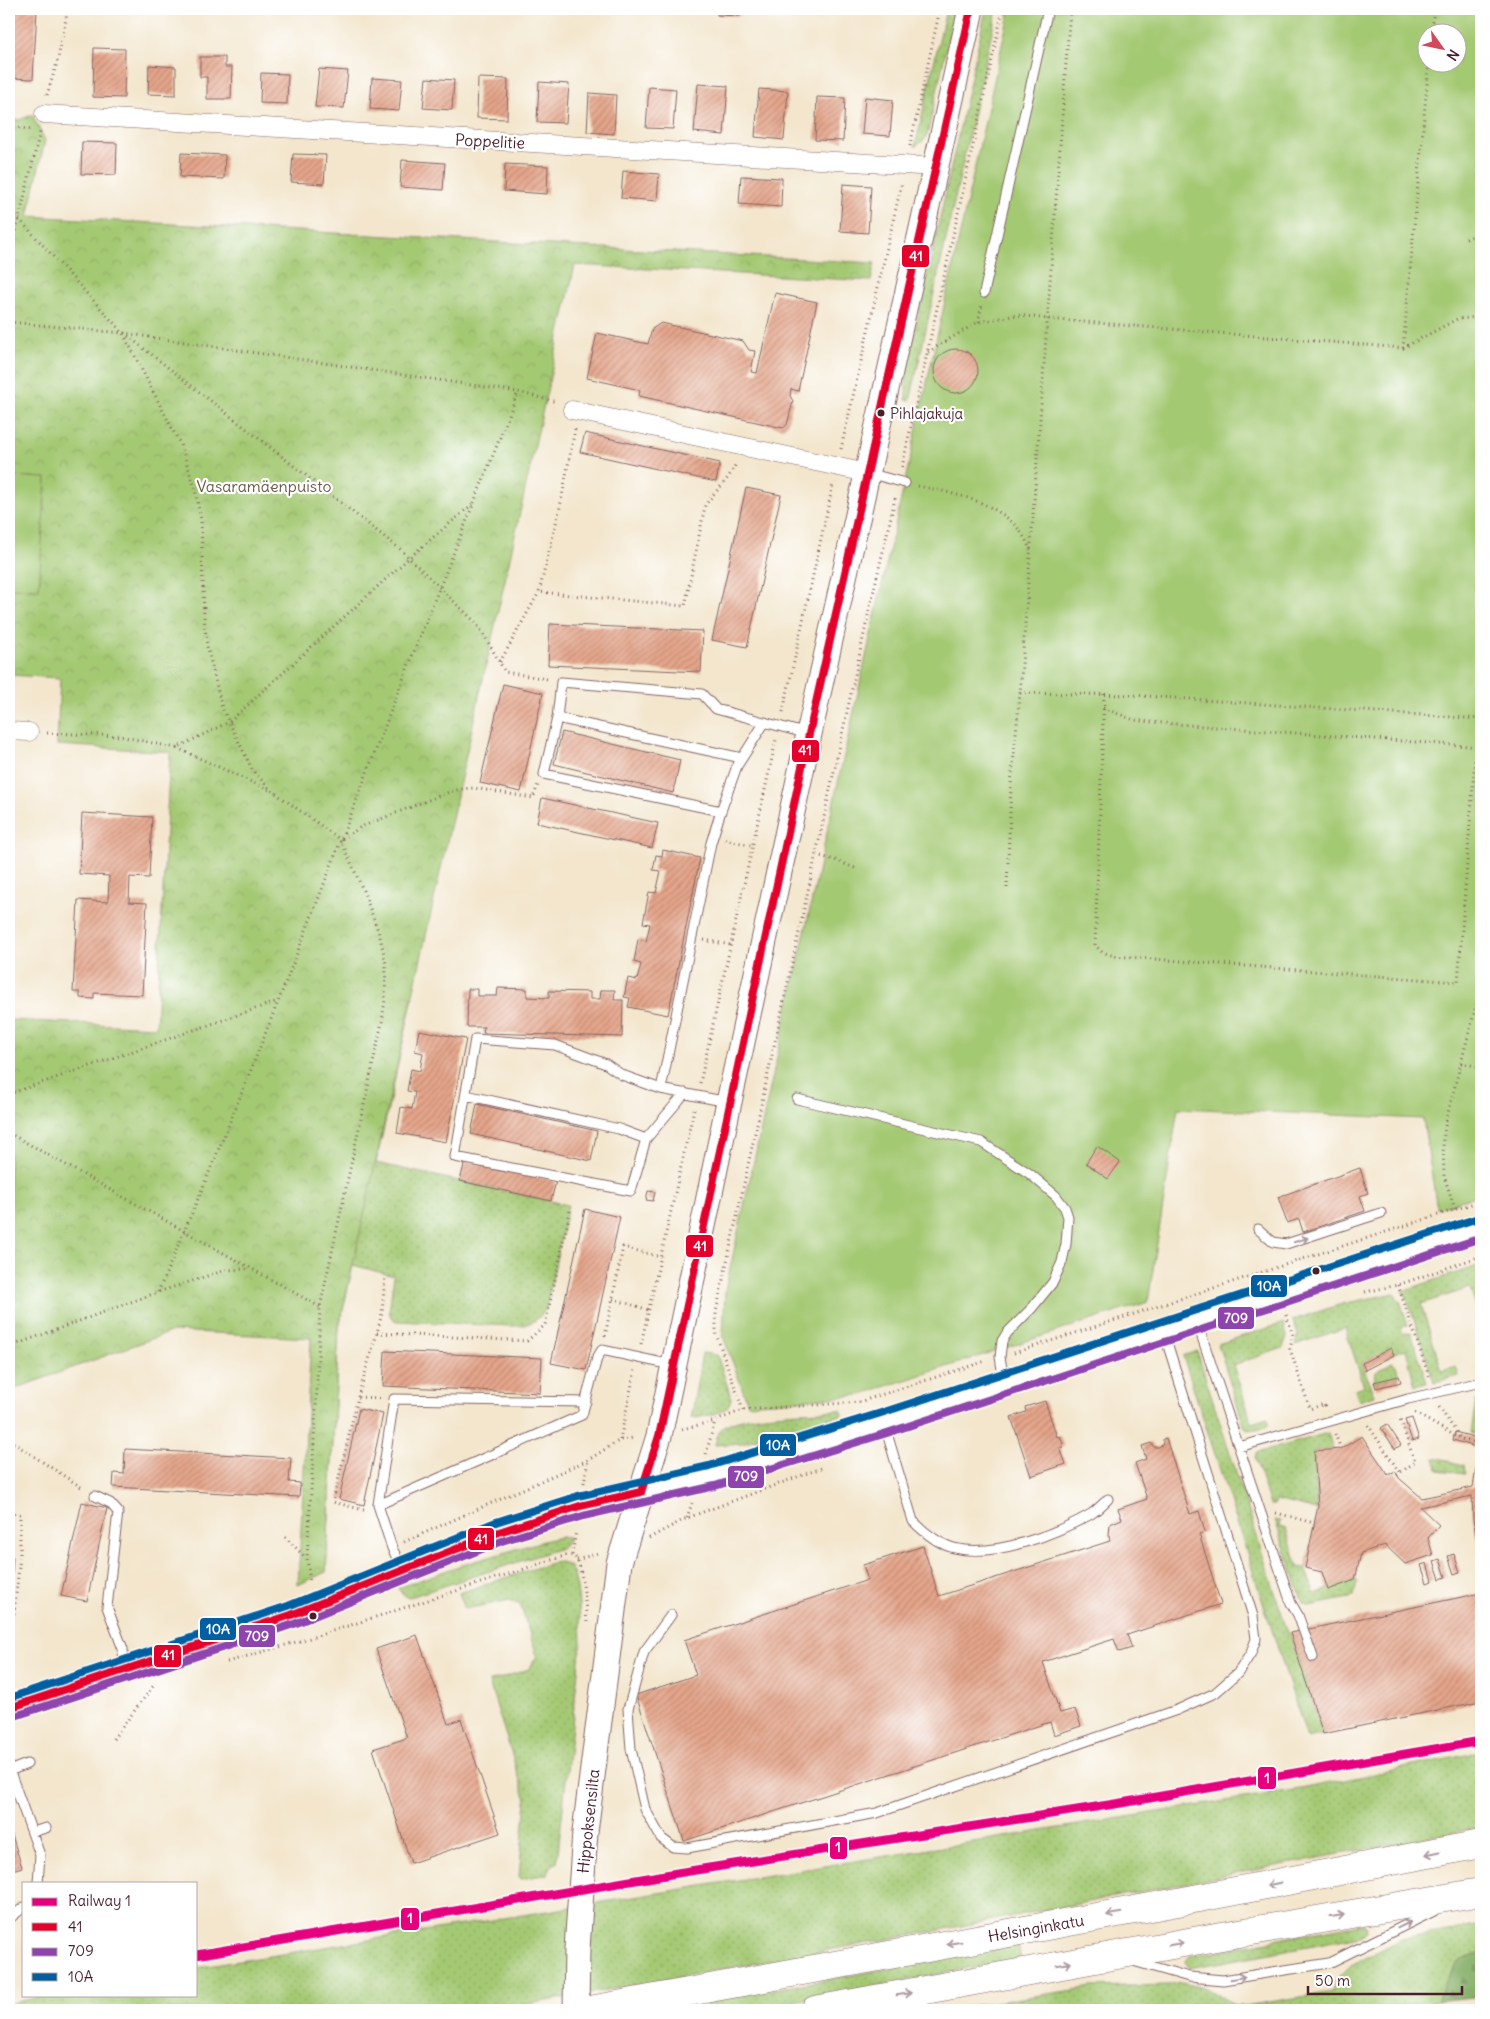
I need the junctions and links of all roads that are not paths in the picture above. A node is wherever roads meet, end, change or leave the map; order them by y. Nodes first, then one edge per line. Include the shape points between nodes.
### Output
1 (971, 9) edge
2 (1048, 9) edge
3 (42, 123) road end
4 (936, 167) junction
5 (984, 293) dead end
6 (575, 411) road end
7 (867, 473) junction
8 (902, 482) road end
9 (557, 718) junction
10 (765, 722) junction
11 (9, 731) edge
12 (30, 732) road end
13 (809, 734) junction
14 (742, 758) junction
15 (721, 811) junction
16 (661, 1089) junction
17 (684, 1093) junction
18 (466, 1095) junction
19 (797, 1099) dead end
20 (729, 1102) junction
21 (646, 1139) junction
22 (1382, 1213) dead end
23 (1481, 1228) edge
24 (1258, 1229) dead end
25 (1197, 1321) junction
26 (1164, 1332) junction
27 (674, 1366) junction
28 (1481, 1382) edge
29 (1004, 1384) junction
30 (586, 1402) junction
31 (884, 1423) junction
32 (1239, 1447) junction
33 (642, 1492) junction
34 (95, 1496) road end
35 (1108, 1499) dead end
36 (378, 1505) junction
37 (403, 1571) junction
38 (672, 1615) dead end
39 (1313, 1657) dead end
40 (124, 1671) junction
41 (9, 1708) edge
42 (27, 1764) dead end
43 (9, 1770) edge
44 (46, 1828) dead end
45 (32, 1832) junction
46 (1481, 1844) edge
47 (38, 1882) edge
48 (1474, 1893) edge
49 (22, 1909) edge
50 (9, 1919) edge
51 (1111, 1955) junction
52 (576, 2010) edge
53 (590, 2010) edge
54 (814, 2010) edge

1 - 4 street, Hippoksensilta
2 - 5 lane
3 - 4 street, Poppelitie
4 - 7 street, Hippoksensilta
6 - 7 street
7 - 8 lane
7 - 13 street, Hippoksensilta
9 - 10 lane via 561,682 702,694 716,709
9 - 14 lane
9 - 15 lane via 544,774
10 - 13 lane
10 - 14 lane
11 - 12 street
13 - 20 street, Hippoksensilta
14 - 15 lane via 736,766
15 - 16 lane via 691,937
16 - 17 lane
16 - 18 lane via 555,1046 475,1039
17 - 20 lane
17 - 21 lane
18 - 21 lane via 619,1129
18 - 21 lane via 455,1157 631,1191
19 - 29 lane via 981,1142 1030,1174 1065,1208 1068,1217 1066,1244 1057,1274 1032,1308 1007,1333 1000,1348
20 - 27 street, Hippoksensilta
24 -> 22 lane via 1273,1242 1286,1244
23 - 25 street
25 - 26 street
25 - 32 lane
26 - 29 street
26 - 38 lane via 1253,1616 1256,1639 1251,1654 1238,1673 1216,1693 1177,1710 877,1813 687,1848 673,1847 661,1838 645,1809 631,1749 628,1709 644,1652
27 - 30 lane via 602,1350
27 - 33 street, Hippoksensilta via 659,1436
28 - 32 lane via 1408,1399
29 - 31 street
30 - 36 lane via 582,1415
30 - 36 lane via 394,1399
31 - 33 street via 712,1476
31 - 35 lane via 913,1521 954,1548 980,1550 1009,1546 1047,1535 1092,1513
32 - 39 lane via 1291,1603
33 - 37 street via 528,1522
33 - 52 street, Hippoksensilta via 618,1563 584,1832
34 - 40 lane via 110,1503 118,1512 107,1607 123,1649
36 - 37 lane
37 - 40 street via 291,1615
40 - 41 street
42 - 43 lane
43 - 45 lane
44 - 45 lane
45 - 47 lane via 40,1855
46 -> 53 highway, Helsinginkatu
51 -> 48 highway
51 -> 48 lane via 1189,1977 1223,1980 1329,1964
49 - 50 lane
54 -> 51 highway

